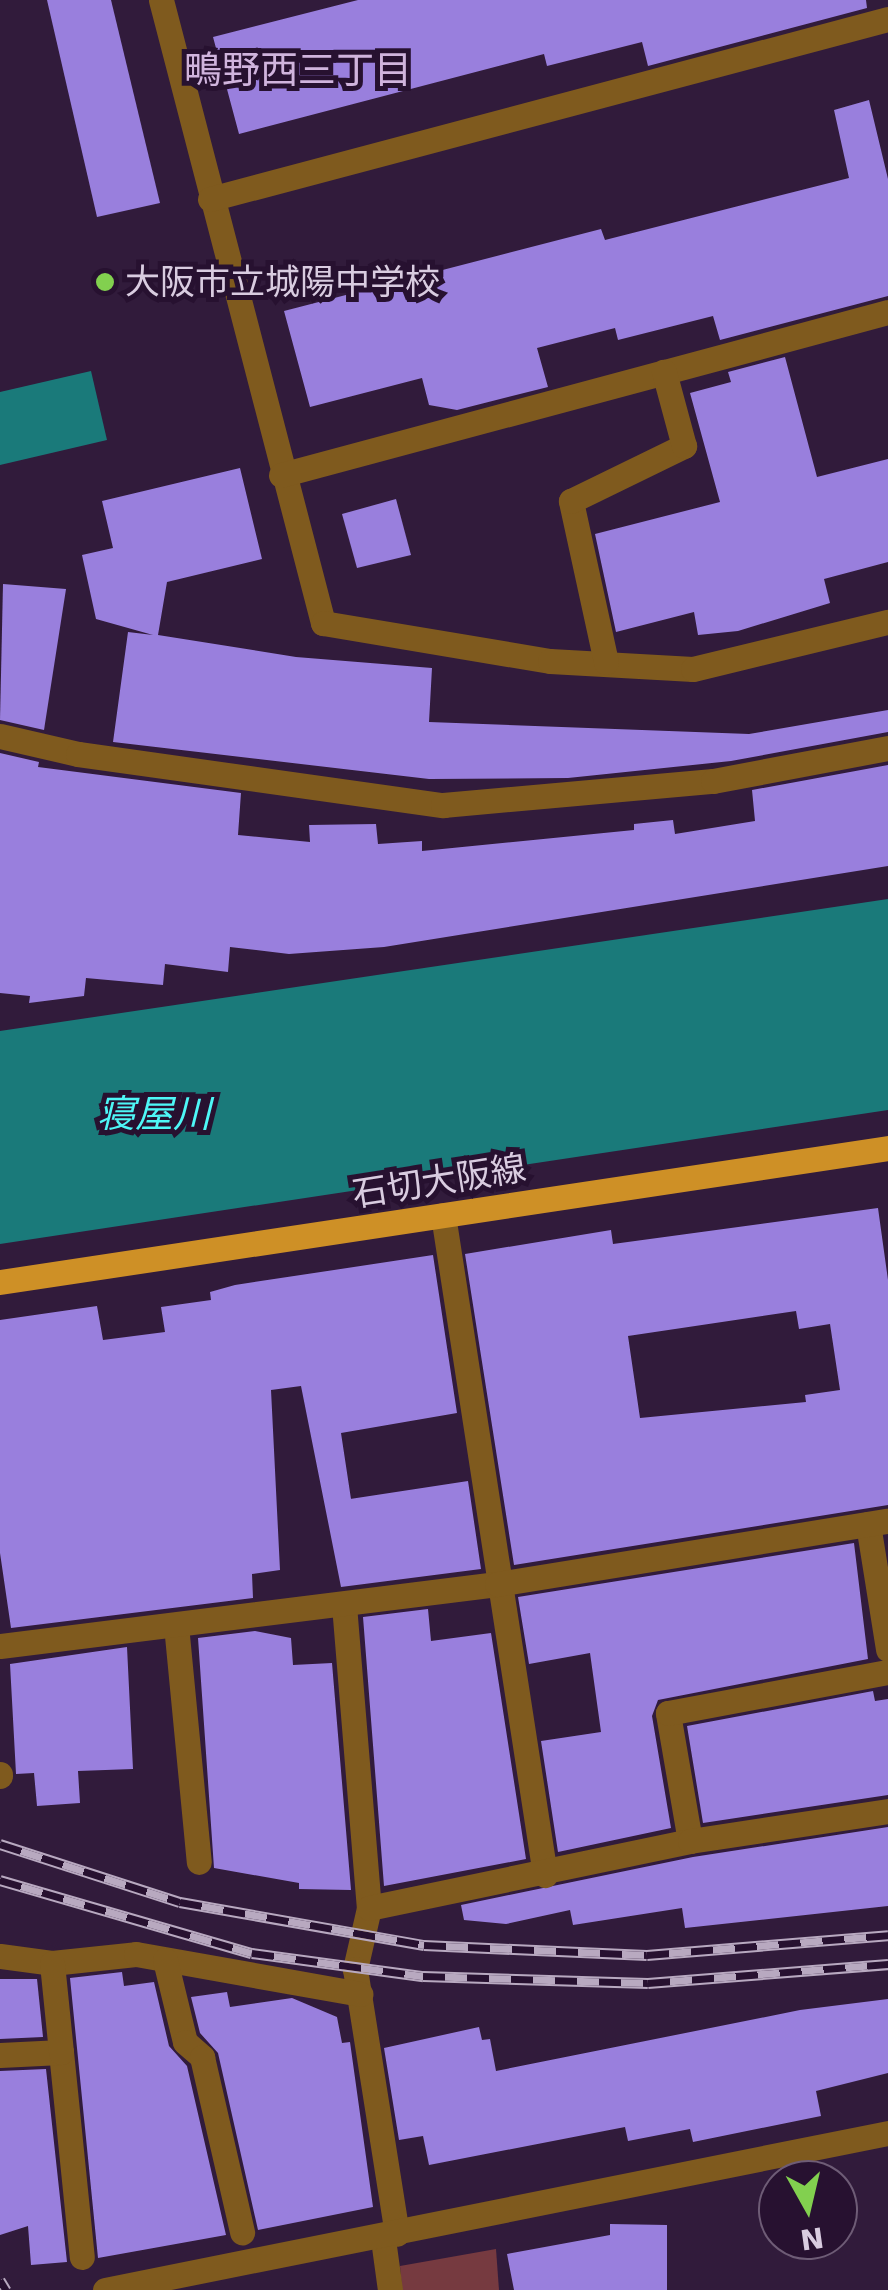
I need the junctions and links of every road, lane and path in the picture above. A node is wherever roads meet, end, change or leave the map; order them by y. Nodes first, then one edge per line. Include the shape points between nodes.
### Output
1 (161, 0) edge
2 (888, 19) edge
3 (210, 199) junction
4 (888, 312) edge
5 (664, 372) junction
6 (281, 475) junction
7 (888, 622) edge
8 (606, 662) junction
9 (0, 736) edge
10 (888, 748) edge
11 (888, 1148) edge
12 (443, 1216) junction
13 (0, 1282) edge
14 (878, 1522) edge
15 (498, 1584) junction
16 (344, 1605) junction
17 (176, 1625) junction
18 (0, 1646) edge
19 (888, 1648) edge
20 (888, 1672) edge
21 (888, 1812) edge
22 (690, 1841) junction
23 (199, 1862) dead end
24 (544, 1874) junction
25 (369, 1908) junction
26 (0, 1956) edge
27 (165, 1960) junction
28 (52, 1963) junction
29 (360, 1994) junction
30 (60, 2052) junction
31 (0, 2055) edge
32 (888, 2133) edge
33 (242, 2232) dead end
34 (390, 2236) junction
35 (82, 2257) dead end
36 (105, 2290) edge
37 (390, 2290) edge

1 - 3 street
2 - 3 street
3 - 6 street
4 - 5 street
5 - 6 street
5 - 8 street via 684,446 571,501
6 - 8 street via 323,623 550,660
7 - 8 street via 693,669
9 - 10 street via 78,754 443,804 712,781
11 - 12 main road, 石切大阪線
12 - 13 main road, 石切大阪線
12 - 15 street
14 - 15 street
14 - 19 street
15 - 16 street
15 - 24 street
16 - 17 street
16 - 25 street
17 - 18 street
17 - 23 street
20 - 22 street via 668,1712
21 - 22 street
22 - 24 street
24 - 25 street
25 - 29 street via 354,1969
26 - 28 street
27 - 28 street via 136,1954
27 - 29 street
27 - 33 street via 185,2042 202,2057
28 - 30 street
29 - 34 street
30 - 31 street
30 - 35 street
32 - 34 street
34 - 36 street
34 - 37 street

